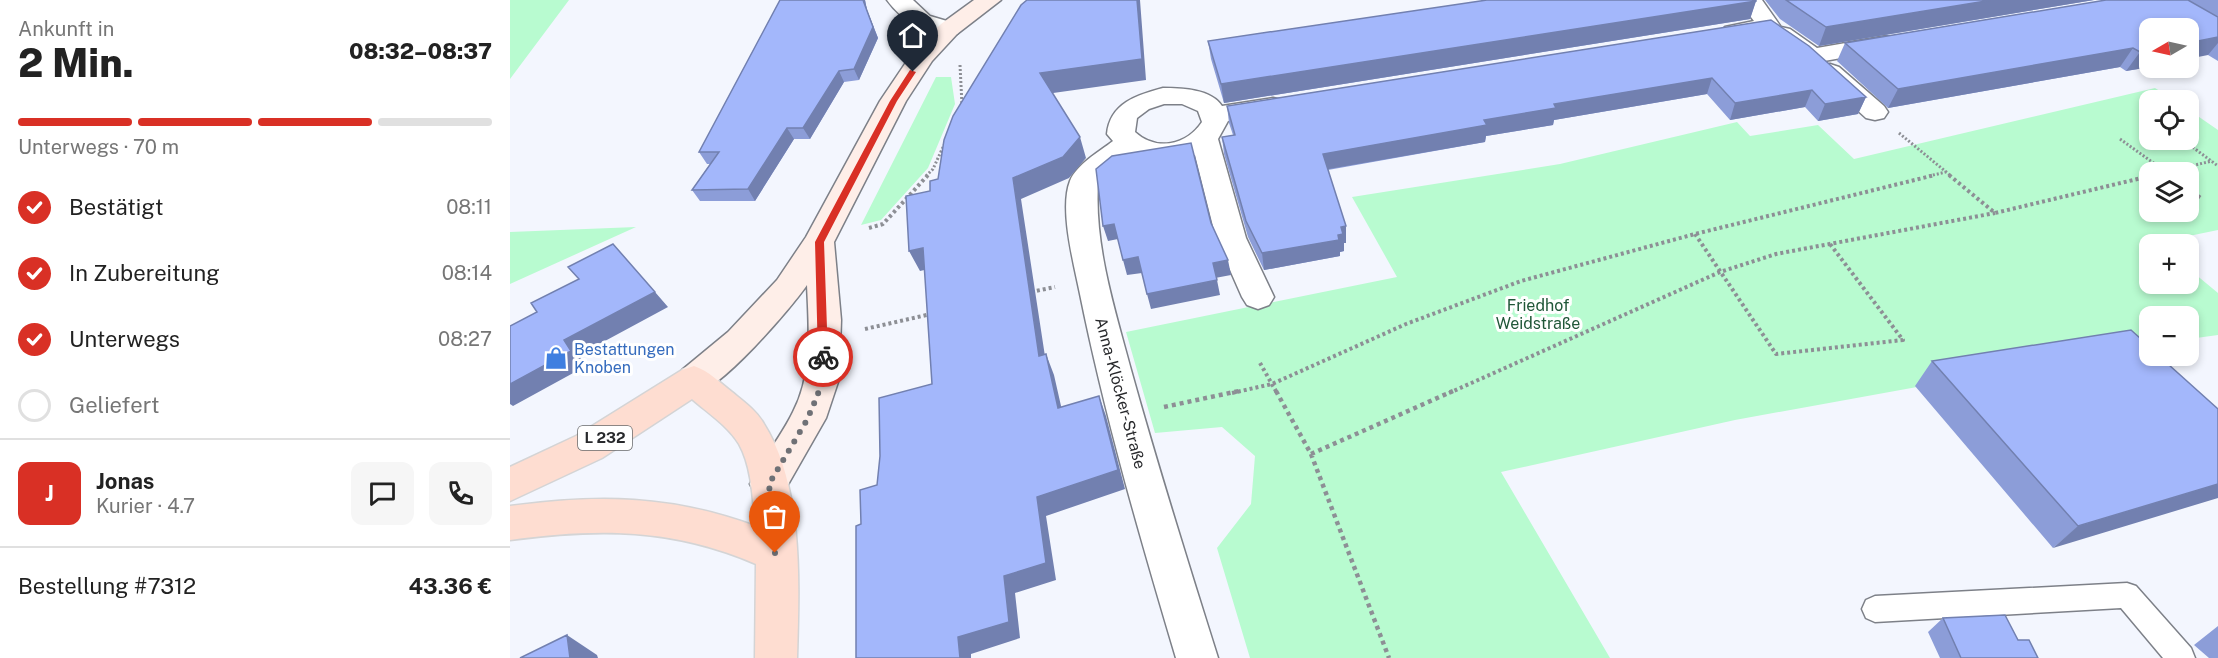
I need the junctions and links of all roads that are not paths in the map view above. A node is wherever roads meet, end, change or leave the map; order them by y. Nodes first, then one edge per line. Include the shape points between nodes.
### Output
1 (898, 0) edge
2 (989, 0) edge
3 (1750, 0) edge
4 (1770, 26) junction
5 (949, 29) junction
6 (1711, 36) edge
7 (1907, 39) edge
8 (1813, 56) junction
9 (1297, 102) edge
10 (1875, 112) dead end
11 (1209, 127) junction
12 (1128, 143) junction
13 (819, 242) junction
14 (1258, 297) dead end
15 (694, 380) junction
16 (769, 484) junction
17 (510, 485) edge
18 (510, 523) edge
19 (775, 553) junction
20 (1875, 609) dead end
21 (776, 658) edge
22 (1197, 658) edge
23 (2181, 658) edge

1 - 5 street via 922,21
2 - 5 main road
3 - 4 street
4 - 6 street
4 - 8 street
5 - 13 main road via 922,57 893,101
7 - 8 street
8 - 10 street
9 - 11 street
11 - 12 street via 1189,148 1172,152 1143,150
11 - 12 street via 1210,107 1200,100 1163,96 1148,99 1123,119 1121,134
11 - 14 street via 1231,238
12 - 22 street, Anna-Klöcker-Straße via 1084,182 1079,200 1091,279 1152,513
13 - 15 main road via 762,319
13 - 16 main road via 824,309 822,377 807,420
15 - 16 main road via 752,434
15 - 17 main road, L 232 via 589,447
16 - 19 main road
18 - 19 main road via 596,513 660,517 700,524
19 - 21 main road
20 - 23 lane via 2127,595

